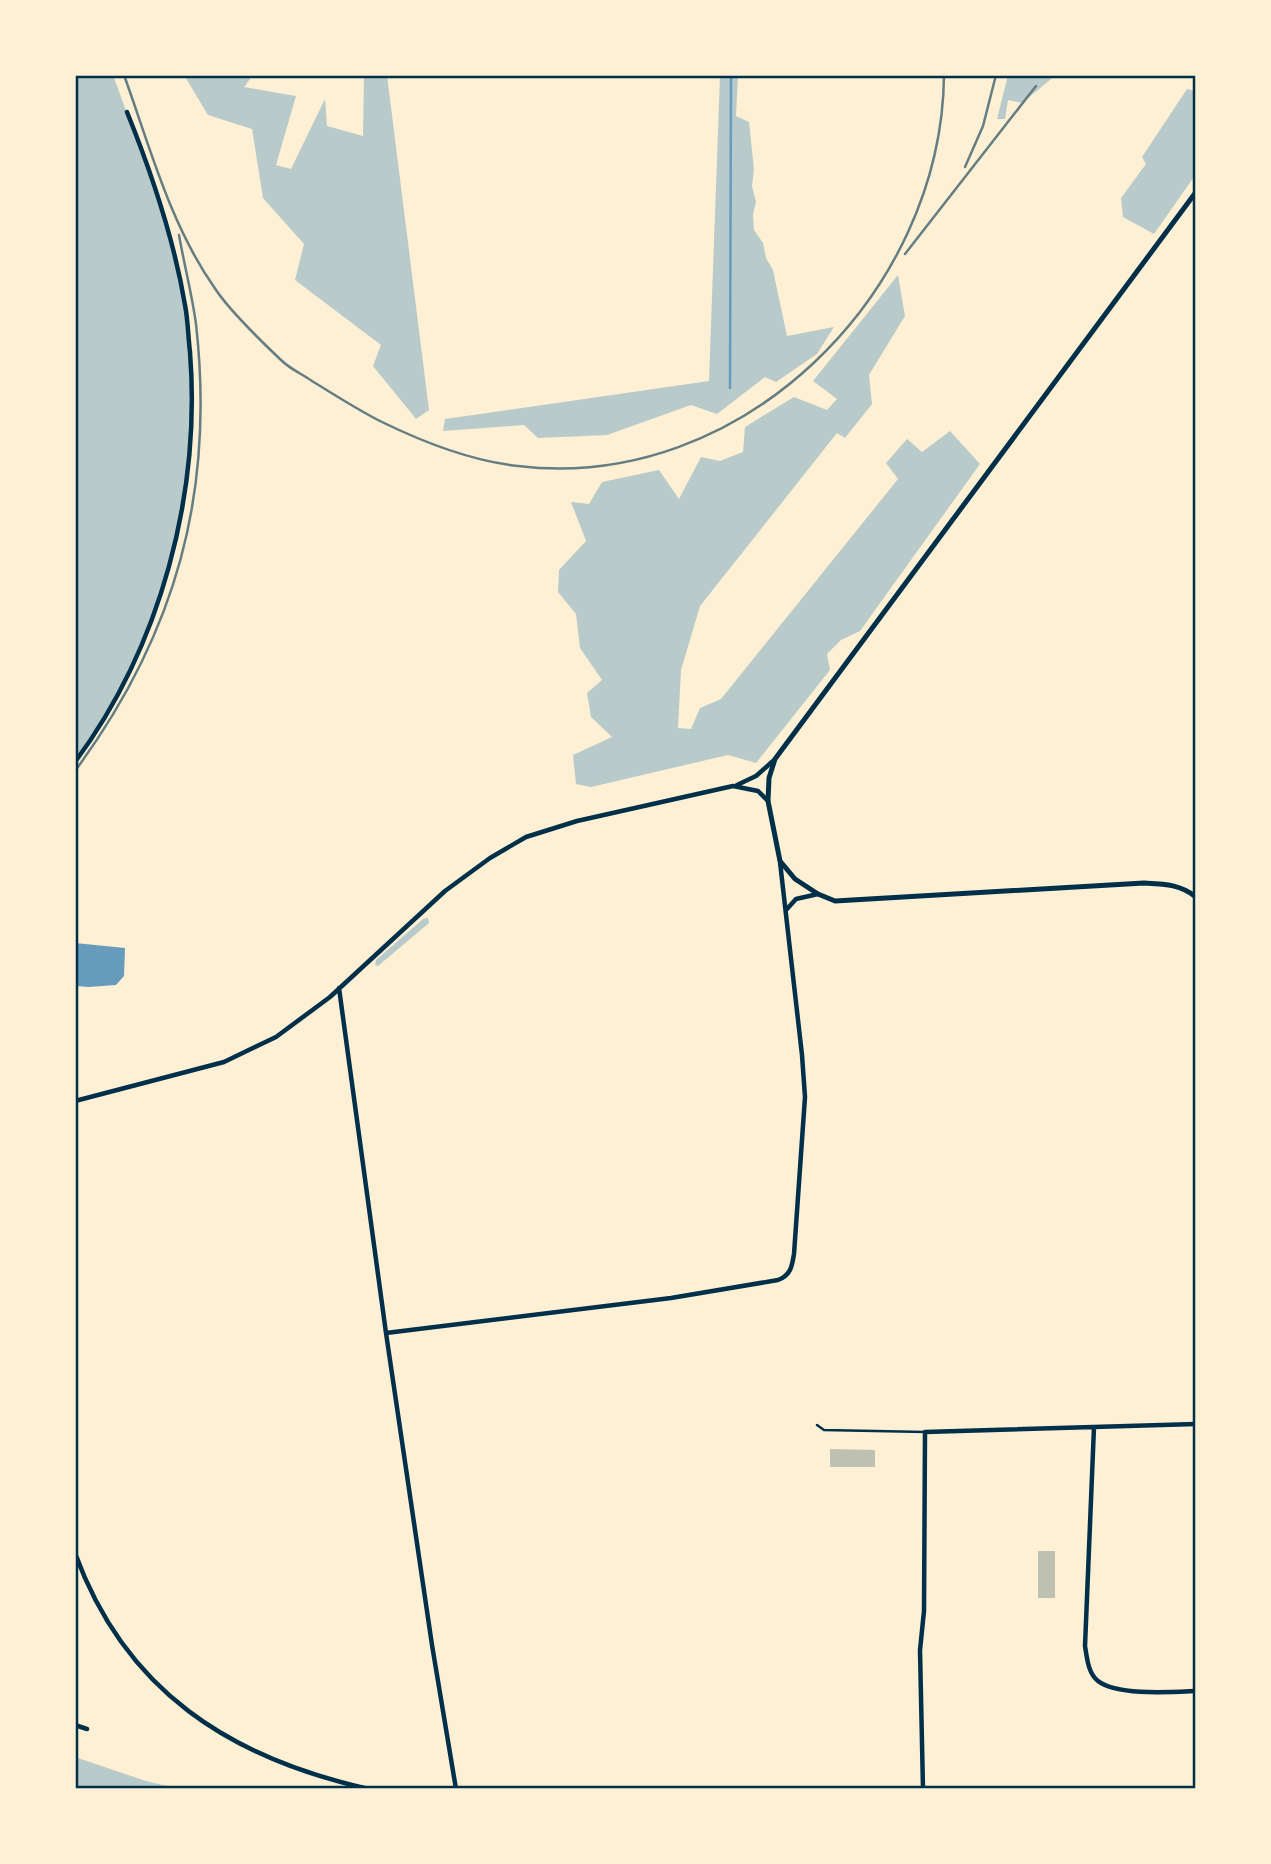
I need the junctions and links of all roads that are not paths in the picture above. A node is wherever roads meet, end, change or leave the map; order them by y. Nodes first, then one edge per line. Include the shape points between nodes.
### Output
1 (127, 112) dead end
2 (1196, 192) edge
3 (775, 759) junction
4 (75, 762) edge
5 (733, 786) junction
6 (768, 802) junction
7 (780, 861) junction
8 (818, 894) junction
9 (1196, 897) edge
10 (787, 910) junction
11 (339, 988) junction
12 (75, 1101) edge
13 (386, 1333) junction
14 (1196, 1424) edge
15 (817, 1425) dead end
16 (1094, 1427) junction
17 (925, 1432) junction
18 (75, 1553) edge
19 (1196, 1691) edge
20 (75, 1725) edge
21 (88, 1729) dead end
22 (369, 1789) edge
23 (456, 1789) edge
24 (923, 1789) edge

1 - 4 street via 170,239 186,307 193,397 187,485 161,596 125,681
2 - 3 street
3 - 5 street via 756,776
3 - 6 street
5 - 6 street via 758,791
5 - 11 street via 577,821 511,845 445,891
6 - 7 street
7 - 8 street via 795,879
7 - 10 street
8 - 9 street via 845,902 1144,883 1172,885
8 - 10 street via 796,899
10 - 13 street via 804,1097 794,1254 786,1277 671,1298
11 - 12 street via 305,1018 237,1057
11 - 13 street
13 - 23 street
14 - 16 street
15 - 17 lane via 824,1430
16 - 17 street
16 - 19 street via 1085,1646 1089,1668 1098,1681 1112,1687
17 - 24 street via 920,1650
18 - 22 street via 116,1636 184,1708 209,1727 274,1760
20 - 21 street

